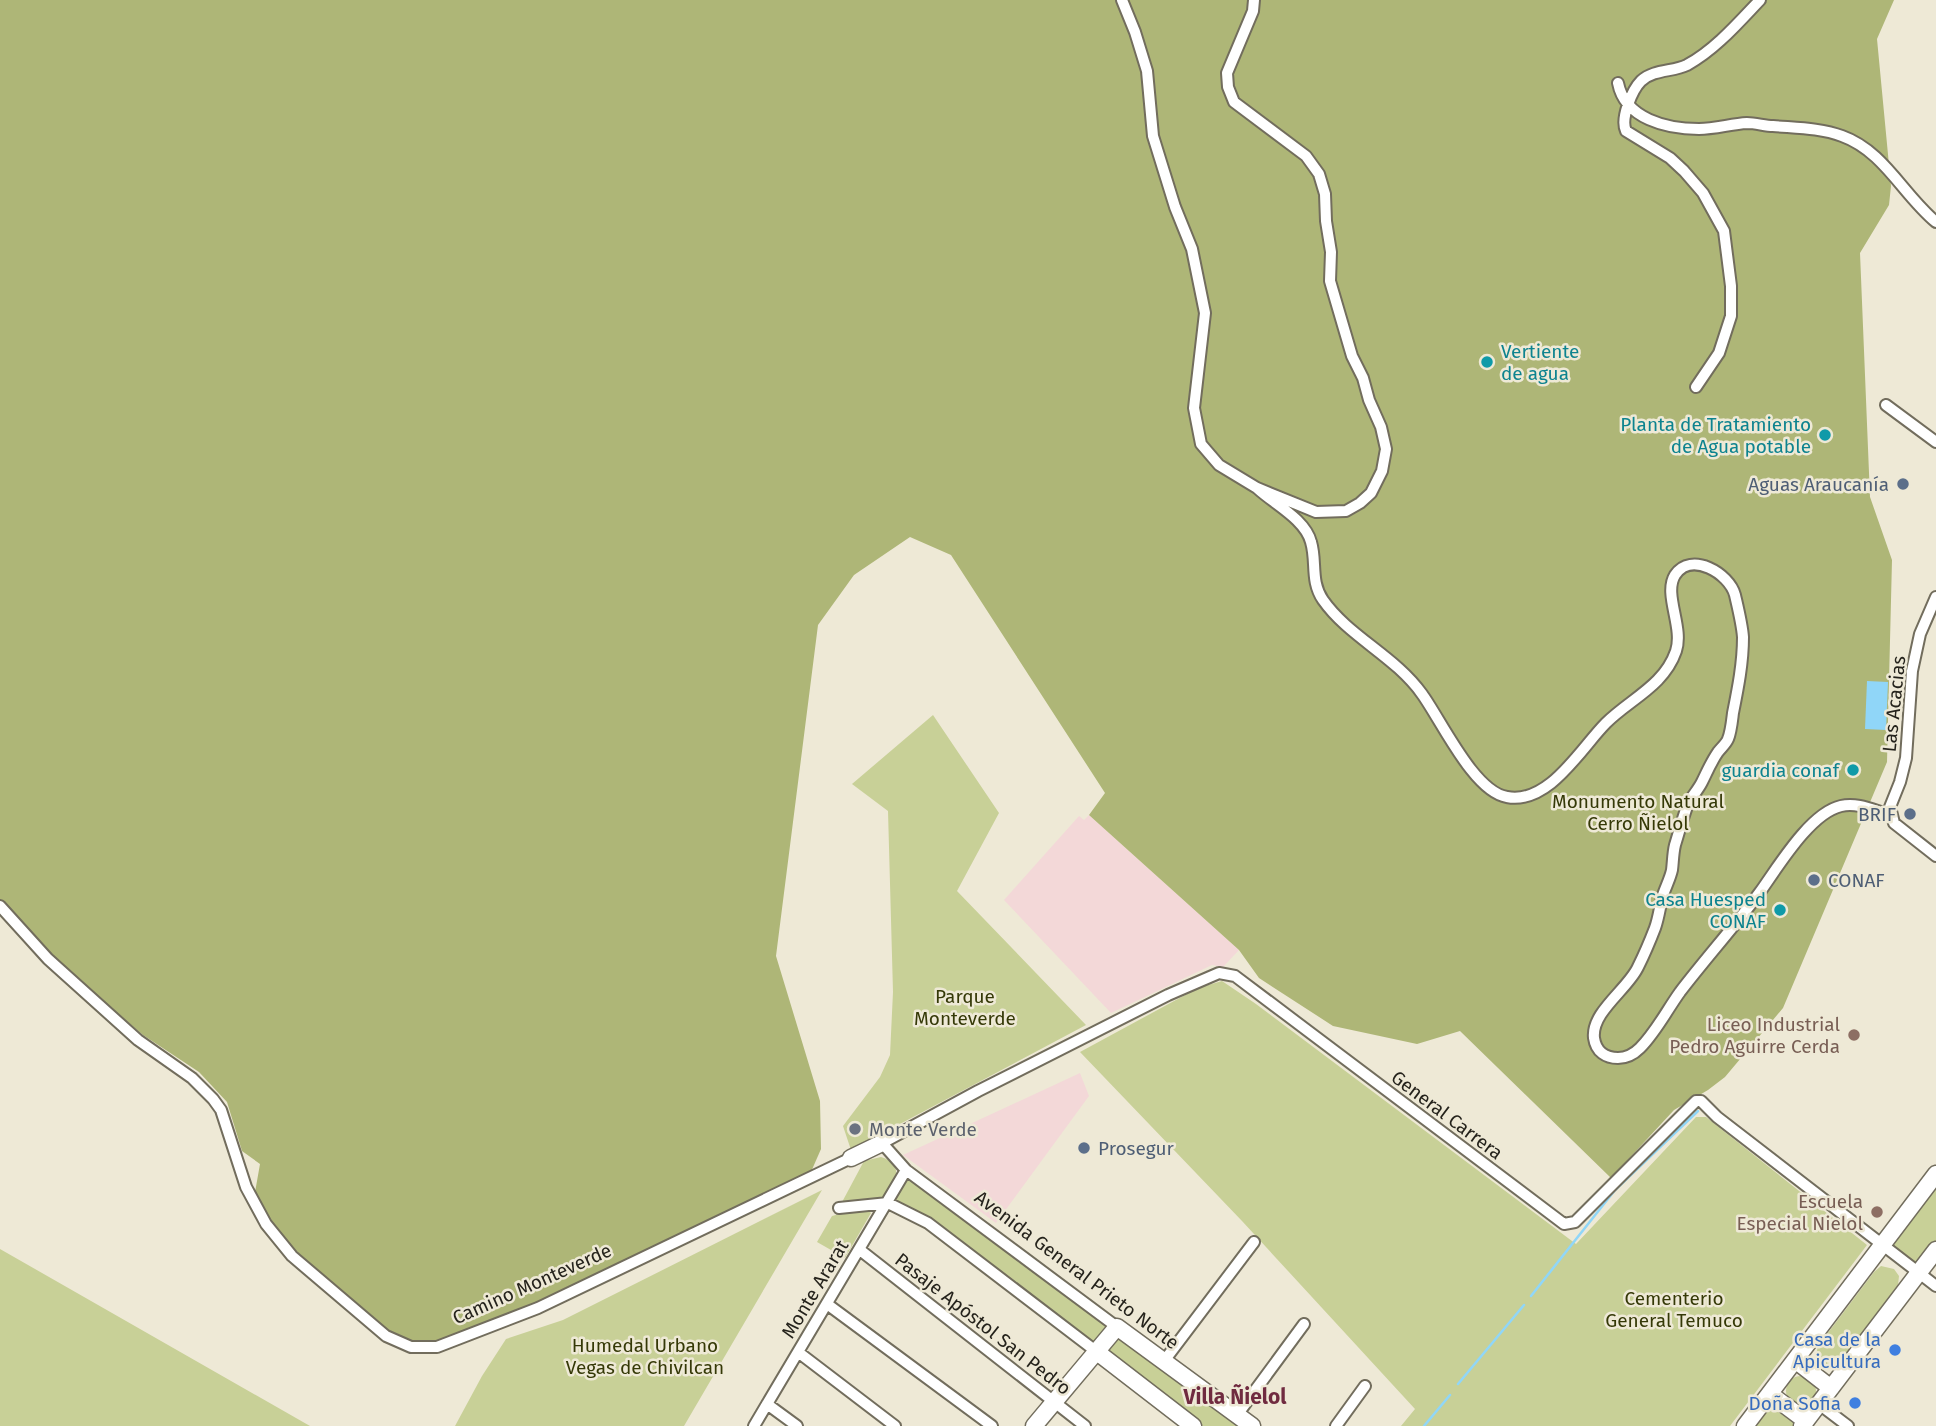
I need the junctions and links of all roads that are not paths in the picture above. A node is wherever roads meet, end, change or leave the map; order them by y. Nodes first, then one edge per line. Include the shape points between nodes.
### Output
1 (1122, 0) edge
2 (1254, 0) edge
3 (1760, 0) edge
4 (1618, 82) dead end
5 (1629, 107) junction
6 (1936, 222) edge
7 (1696, 387) dead end
8 (1886, 405) dead end
9 (1936, 442) edge
10 (1257, 488) junction
11 (1936, 597) edge
12 (1891, 815) junction
13 (1936, 856) edge
14 (0, 906) edge
15 (882, 1143) junction
16 (851, 1158) joint
17 (906, 1170) junction
18 (1936, 1174) edge
19 (888, 1203) junction
20 (839, 1208) dead end
21 (1254, 1242) dead end
22 (1882, 1245) junction
23 (860, 1250) junction
24 (1936, 1250) edge
25 (1918, 1273) junction
26 (1936, 1286) edge
27 (827, 1304) junction
28 (1304, 1324) dead end
29 (1117, 1327) junction
30 (798, 1352) junction
31 (1097, 1352) junction
32 (1795, 1360) junction
33 (1164, 1361) junction
34 (1365, 1386) dead end
35 (1831, 1388) junction
36 (1770, 1394) junction
37 (1055, 1401) junction
38 (768, 1404) junction
39 (1819, 1404) junction
40 (1237, 1415) junction
41 (1804, 1423) edge
42 (754, 1426) edge
43 (797, 1426) edge
44 (895, 1426) edge
45 (992, 1426) edge
46 (1034, 1426) edge
47 (1085, 1426) edge
48 (1194, 1426) edge
49 (1252, 1426) edge
50 (1336, 1426) edge
51 (1745, 1426) edge
52 (1848, 1426) edge

1 - 10 street via 1147,71 1153,136 1192,249 1205,313 1196,427 1211,458
2 - 10 street via 1227,73 1228,87 1234,102 1306,156 1319,174 1331,252 1330,281 1386,449 1371,493 1346,511 1316,512
3 - 5 street via 1703,55 1686,66 1641,81
4 - 5 street
5 - 6 street via 1654,121 1690,128 1749,123 1841,136 1875,155
5 - 7 street via 1626,131 1684,171 1703,192 1724,232 1731,316 1719,353
8 - 9 street
10 - 12 street via 1311,539 1317,591 1326,604 1403,671 1460,756 1492,792 1507,797 1546,787 1605,723 1663,676 1677,649 1671,588 1680,570 1701,566 1717,570 1734,589 1743,634 1729,738 1689,803 1656,926 1637,971 1597,1024 1594,1037 1600,1053 1625,1058 1637,1052 1798,840 1832,809 1857,804
11 - 12 street, Las Acacias via 1920,634 1912,671 1906,758
12 - 13 street via 1894,823
14 - 16 street, Camino Monteverde via 48,959 138,1040 192,1078 213,1099 221,1110 246,1187 266,1224 292,1256 386,1336 411,1347 438,1347 538,1308
15 - 16 main road, Camino Monteverde
15 - 17 street, Avenida General Prieto Norte
15 - 22 street, General Carrera via 1104,1026 1224,972 1564,1224 1575,1222 1686,1110 1702,1101
17 - 19 street, Monte Ararat
17 - 29 street, Avenida General Prieto Norte
18 - 22 main road
19 - 20 street
19 - 23 street, Monte Ararat
19 - 31 street via 937,1228
21 - 33 street
22 - 25 street, General Carrera
22 - 32 main road
23 - 27 street, Monte Ararat
23 - 37 street, Pasaje Apóstol San Pedro
24 - 25 main road
25 - 26 street, General Carrera
25 - 35 main road
27 - 30 street, Monte Ararat
27 - 45 street
28 - 40 street
29 - 31 main road
29 - 33 main road, Avenida General Prieto Norte
30 - 38 street, Monte Ararat
30 - 44 street
31 - 37 main road
31 - 48 main road
32 - 35 main road
32 - 36 main road
33 - 40 main road, Avenida General Prieto Norte
34 - 50 street
35 - 39 main road
36 - 41 main road
36 - 51 main road
37 - 46 main road
37 - 47 street, Pasaje Apóstol San Pedro
38 - 42 street, Monte Ararat
38 - 43 street
39 - 41 main road
39 - 52 street
40 - 49 main road, Avenida General Prieto Norte

